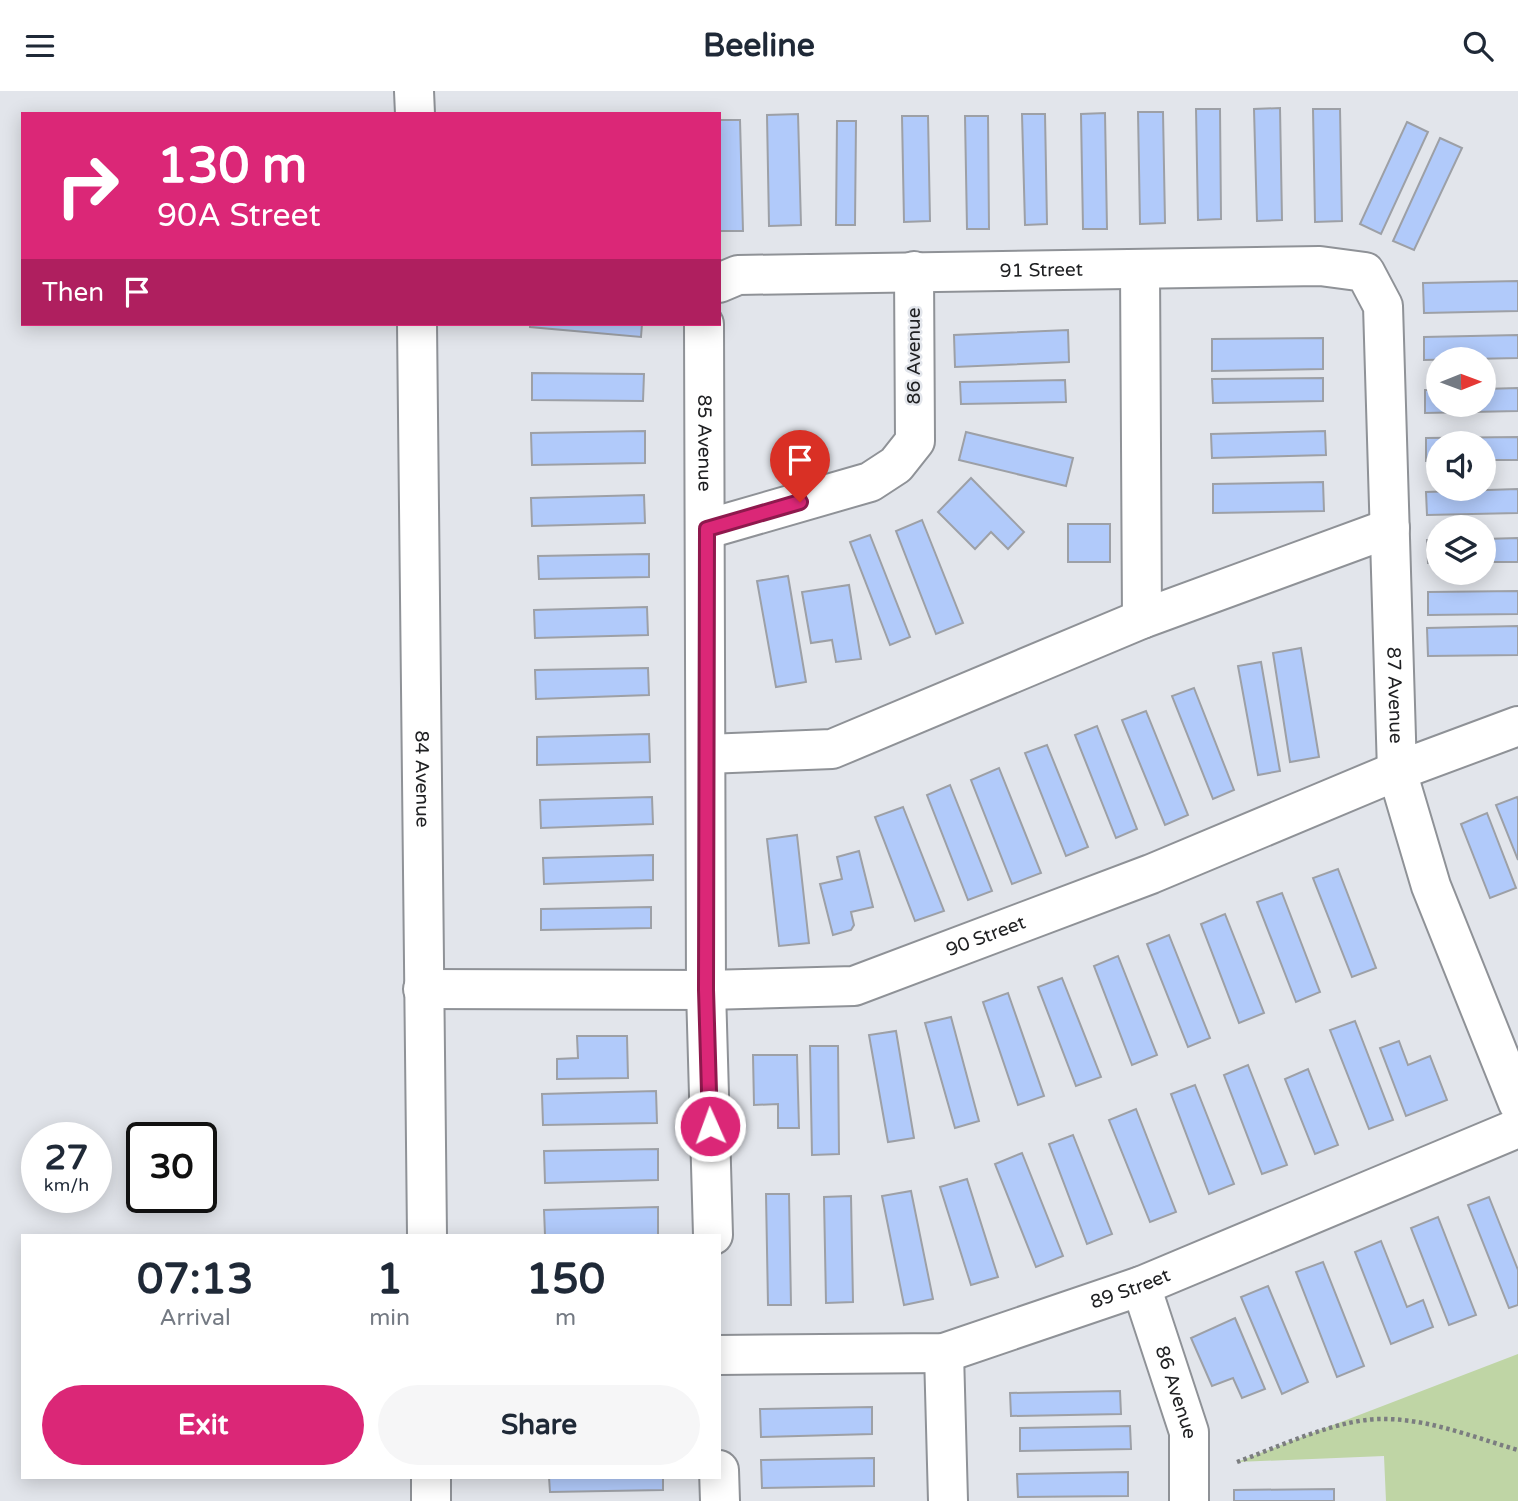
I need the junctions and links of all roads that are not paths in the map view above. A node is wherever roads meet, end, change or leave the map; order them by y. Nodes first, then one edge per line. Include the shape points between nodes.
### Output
1 (414, 91) edge
2 (415, 112) edge
3 (1140, 269) junction
4 (914, 271) junction
5 (1365, 272) joint
6 (721, 282) edge
7 (417, 326) edge
8 (704, 326) edge
9 (1390, 528) junction
10 (707, 529) junction
11 (1142, 619) junction
12 (1518, 726) edge
13 (706, 754) junction
14 (1397, 771) junction
15 (423, 989) junction
16 (706, 990) junction
17 (1518, 1103) edge
18 (1518, 1128) edge
19 (427, 1234) edge
20 (713, 1234) edge
21 (1141, 1286) junction
22 (944, 1353) junction
23 (721, 1356) edge
24 (431, 1479) edge
25 (719, 1479) edge
26 (431, 1501) edge
27 (720, 1501) edge
28 (948, 1501) edge
29 (1188, 1501) edge

1 - 2 street
3 - 4 street, 91 Street
3 - 5 street, 91 Street via 1320,266
3 - 11 street
4 - 6 street, 91 Street via 738,275
4 - 10 street, 86 Avenue via 915,441 896,465 870,482
5 - 9 street, 87 Avenue via 1383,306
7 - 15 street, 84 Avenue
8 - 10 street, 85 Avenue
9 - 11 street
9 - 14 street, 87 Avenue
10 - 13 street, 85 Avenue
11 - 13 street via 832,749
12 - 14 street, 90 Street
13 - 16 street, 85 Avenue
14 - 16 street, 90 Street via 1151,874 854,986
14 - 17 street, 87 Avenue via 1431,886
15 - 16 street, 90 Street
15 - 19 street, 84 Avenue
16 - 20 street, 85 Avenue
18 - 21 street, 89 Street
21 - 22 street, 89 Street
21 - 29 street, 86 Avenue via 1189,1432
22 - 23 street, 89 Street
22 - 28 street
24 - 26 street
25 - 27 street

